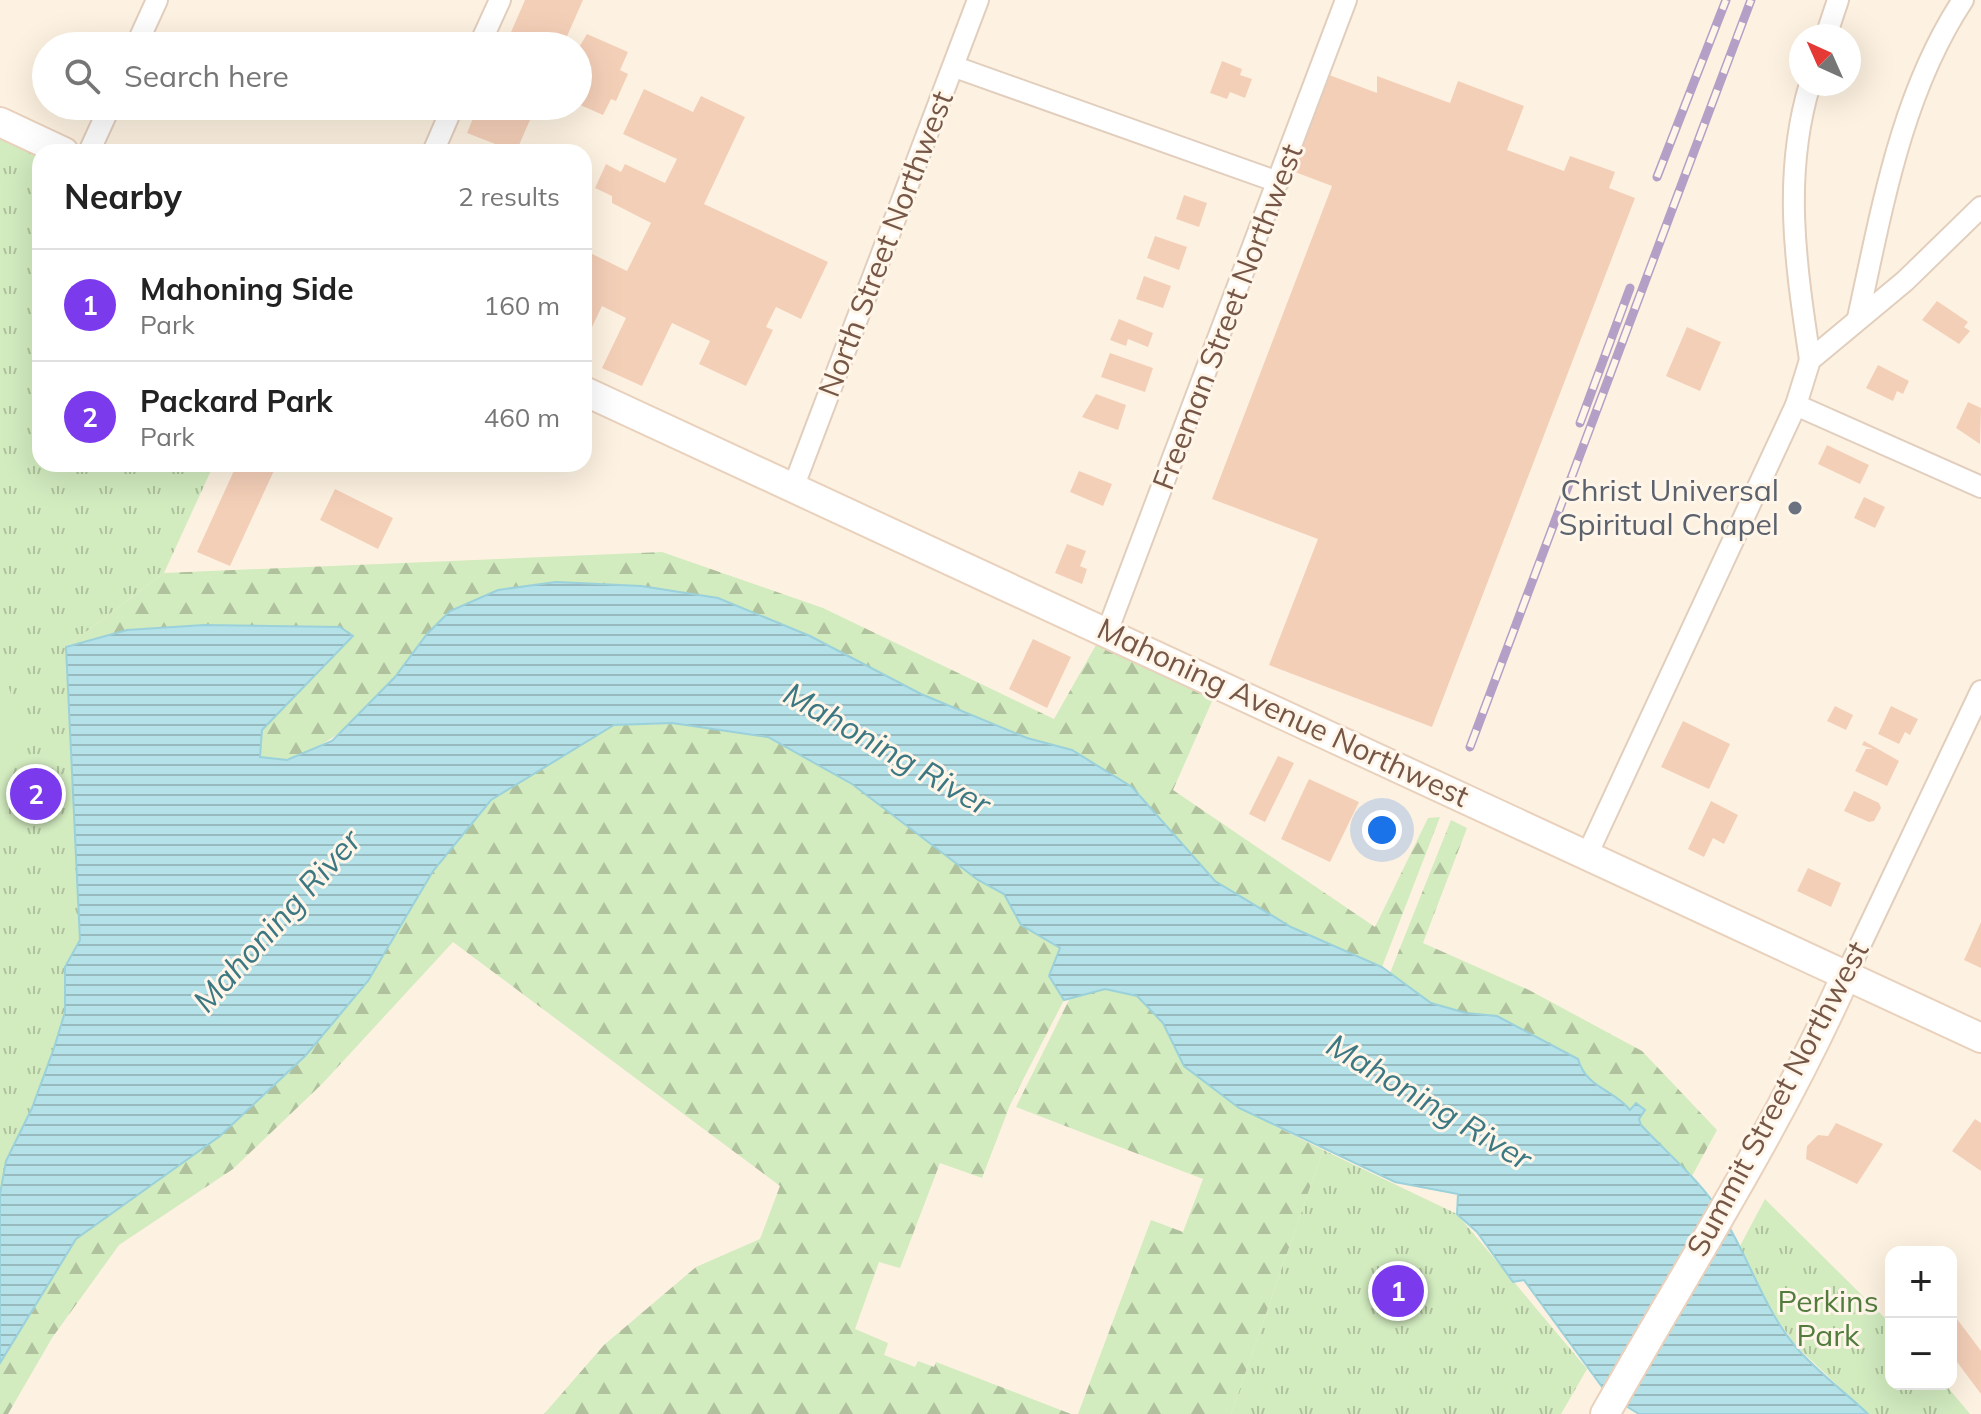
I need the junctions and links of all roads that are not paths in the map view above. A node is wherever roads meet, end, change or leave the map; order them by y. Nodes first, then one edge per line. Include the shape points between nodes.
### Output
1 (157, 0) edge
2 (500, 0) edge
3 (978, 0) edge
4 (1346, 0) edge
5 (1838, 0) edge
6 (1963, 0) edge
7 (1830, 24) edge
8 (142, 32) edge
9 (485, 32) edge
10 (955, 67) junction
11 (1807, 96) edge
12 (104, 120) edge
13 (447, 120) edge
14 (0, 122) edge
15 (47, 144) edge
16 (93, 144) edge
17 (436, 144) edge
18 (1278, 182) junction
19 (1981, 207) edge
20 (1858, 318) junction
21 (1810, 360) junction
22 (592, 395) edge
23 (1796, 405) junction
24 (1981, 487) edge
25 (793, 488) junction
26 (1107, 632) junction
27 (1981, 691) edge
28 (1587, 855) junction
29 (1846, 975) junction
30 (1981, 1038) edge
31 (1605, 1414) edge

1 - 8 street
2 - 9 street
3 - 10 street, North Street Northwest
4 - 18 street, Freeman Street Northwest
5 - 7 street
6 - 20 street via 1939,36 1907,121
10 - 18 street
10 - 25 street, North Street Northwest
11 - 21 street via 1794,147 1792,184
12 - 16 street
13 - 17 street
14 - 15 main road
18 - 26 street, Freeman Street Northwest
19 - 20 street via 1905,281
20 - 21 street
21 - 23 street
22 - 25 main road, Mahoning Avenue Northwest
23 - 24 street
23 - 28 street
25 - 26 main road, Mahoning Avenue Northwest
26 - 28 main road, Mahoning Avenue Northwest
27 - 29 street, Summit Street Northwest
28 - 29 main road, Mahoning Avenue Northwest
29 - 30 main road, Mahoning Avenue Northwest
29 - 31 main road, Summit Street Northwest via 1821,1032

